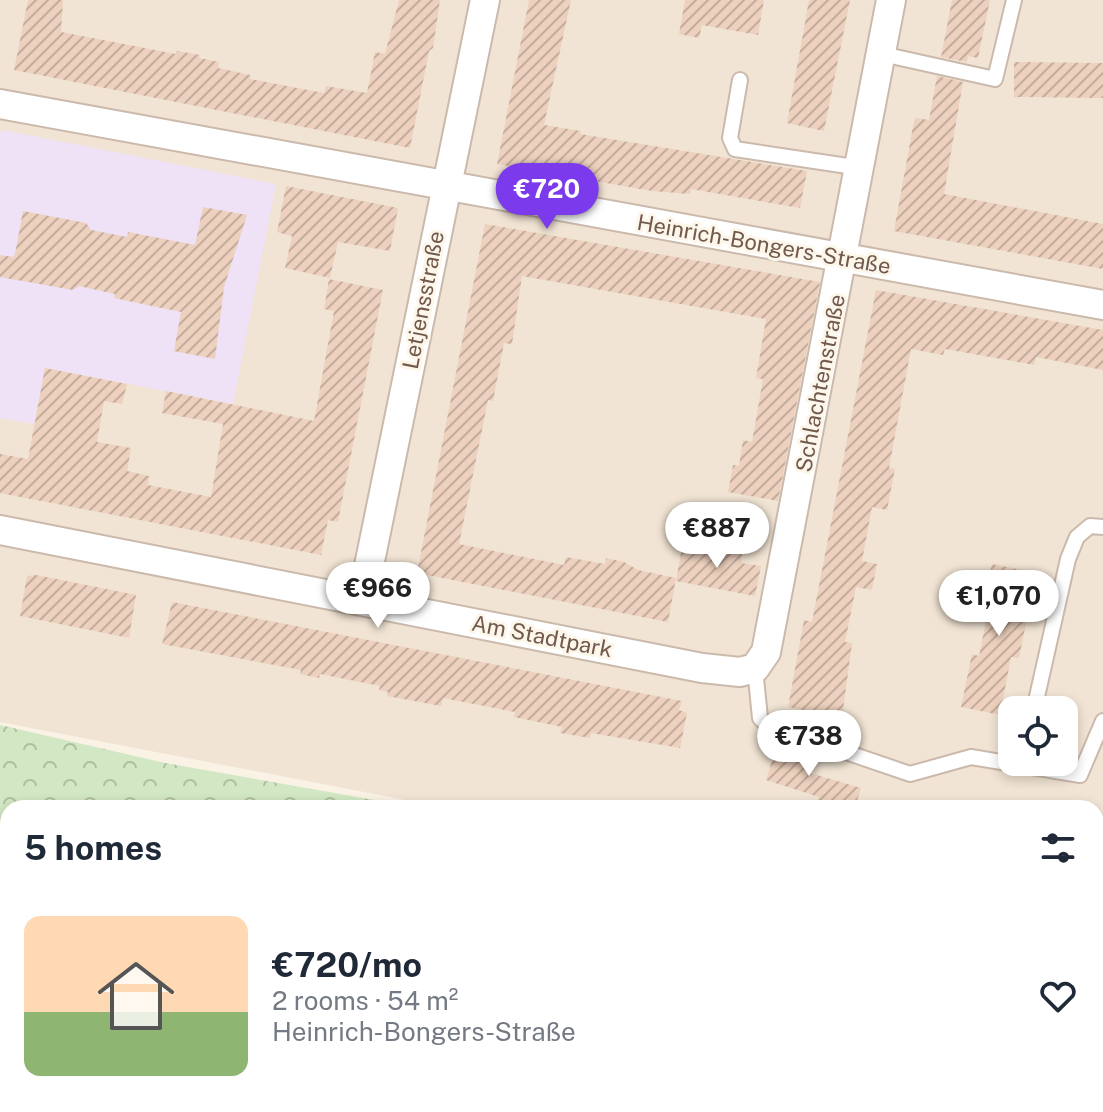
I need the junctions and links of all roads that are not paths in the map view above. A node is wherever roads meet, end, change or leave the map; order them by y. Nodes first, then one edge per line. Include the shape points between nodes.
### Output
1 (485, 0) edge
2 (891, 0) edge
3 (1014, 0) edge
4 (882, 54) junction
5 (740, 80) dead end
6 (0, 104) edge
7 (861, 168) junction
8 (446, 186) junction
9 (844, 258) junction
10 (1103, 305) edge
11 (1103, 527) edge
12 (0, 530) edge
13 (362, 600) junction
14 (755, 668) junction
15 (1037, 696) edge
16 (1103, 721) edge
17 (998, 761) edge
18 (1078, 775) edge

1 - 8 street, Letjensstraße
2 - 4 street, Schlachtenstraße
3 - 4 lane via 995,79
4 - 7 street, Schlachtenstraße
5 - 7 lane via 730,138 735,149
6 - 8 street, Heinrich-Bongers-Straße
7 - 9 street, Schlachtenstraße
8 - 9 street, Heinrich-Bongers-Straße
8 - 13 street, Letjensstraße
9 - 10 street, Heinrich-Bongers-Straße
9 - 14 street, Schlachtenstraße via 766,652
11 - 15 lane via 1090,526 1077,537 1068,559
12 - 13 street, Am Stadtpark
13 - 14 street, Am Stadtpark via 702,668
14 - 17 lane via 760,718 779,730 910,774 971,757
16 - 18 lane

